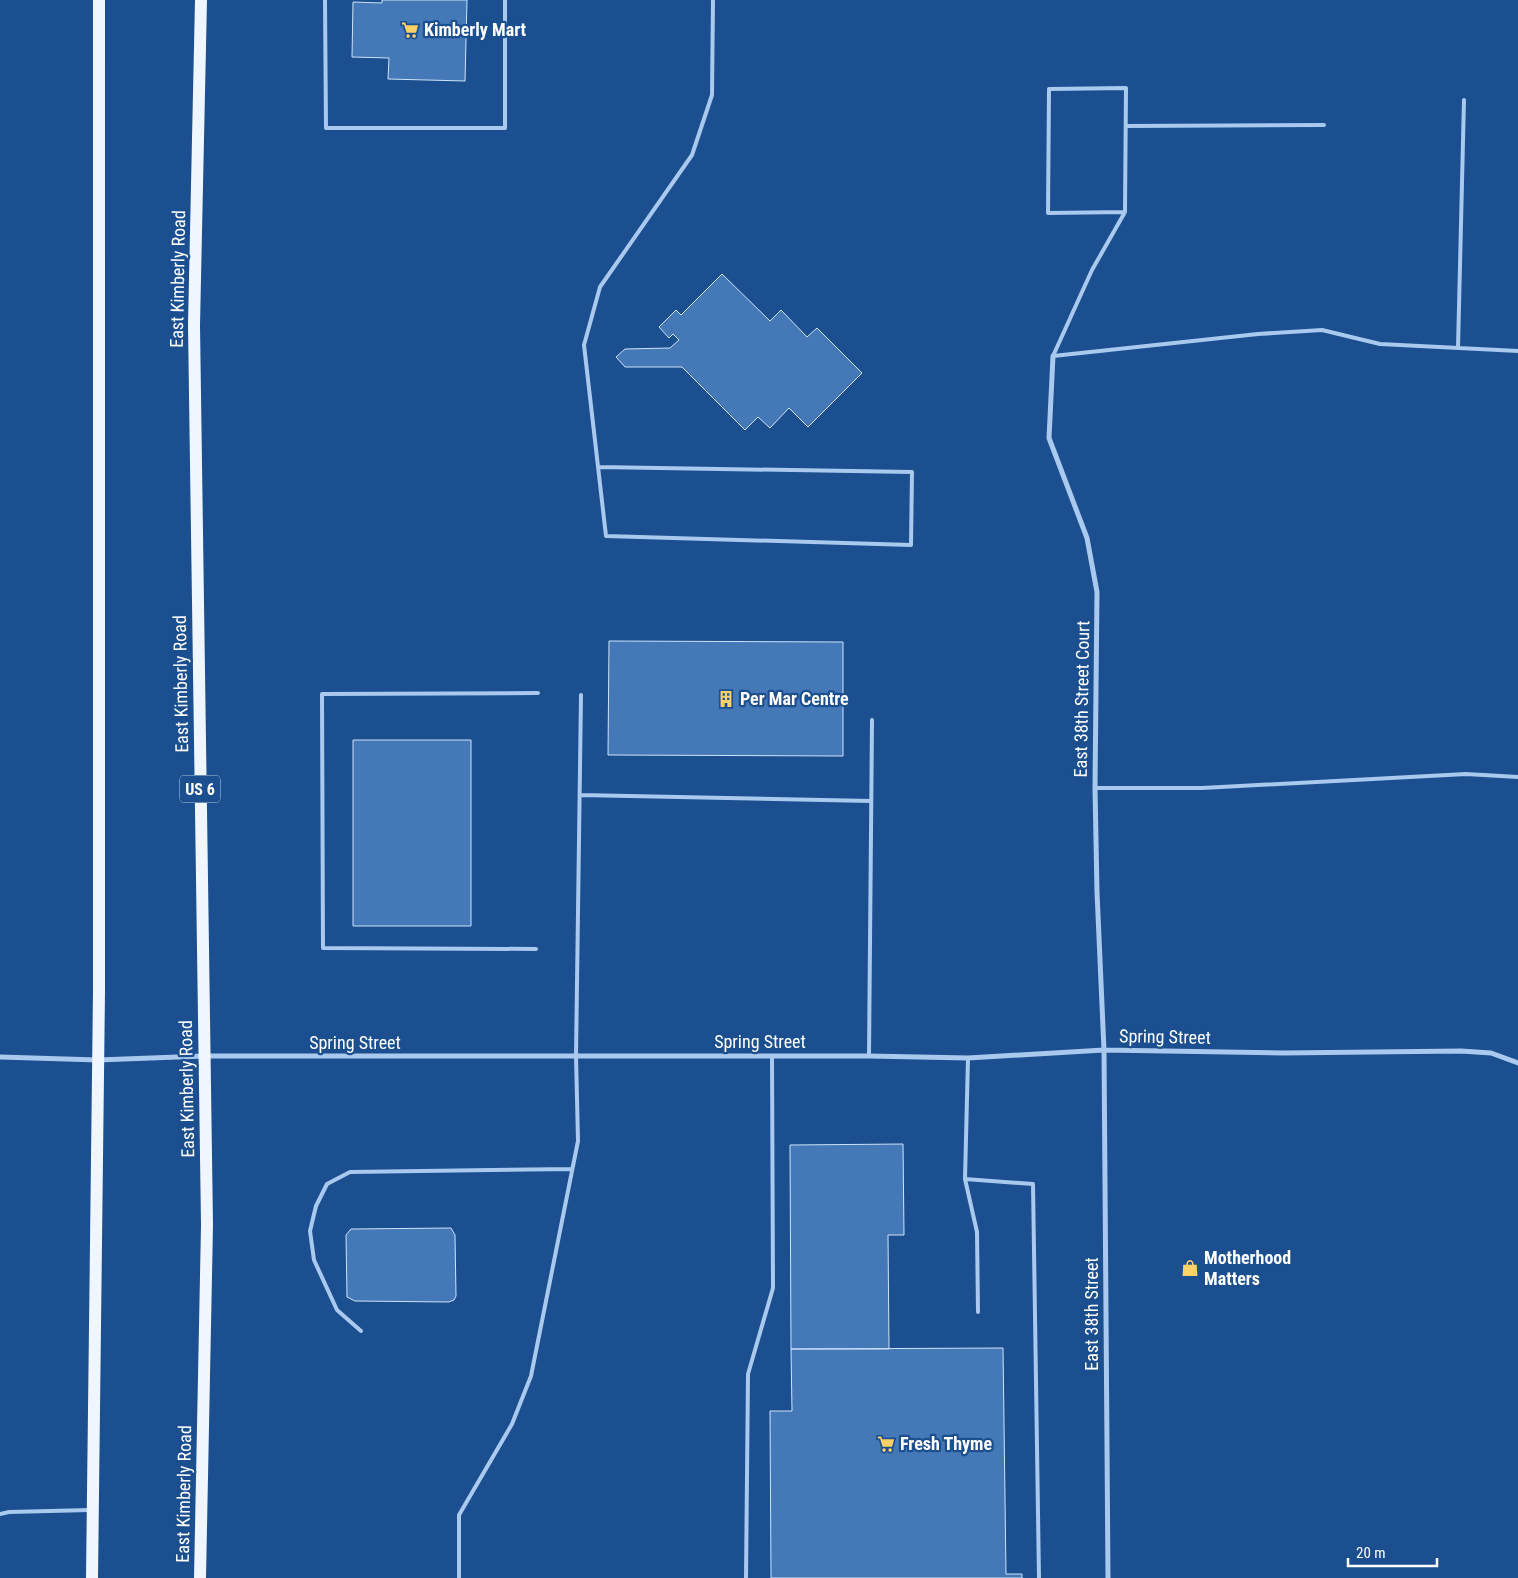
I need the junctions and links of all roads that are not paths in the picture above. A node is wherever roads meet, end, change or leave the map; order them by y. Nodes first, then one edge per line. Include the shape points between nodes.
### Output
1 (99, 0) edge
2 (201, 0) edge
3 (325, 0) edge
4 (505, 0) edge
5 (713, 0) edge
6 (1464, 100) dead end
7 (1324, 124) dead end
8 (1126, 126) junction
9 (1125, 212) junction
10 (1458, 348) junction
11 (1518, 351) edge
12 (1054, 356) junction
13 (598, 467) junction
14 (538, 693) dead end
15 (582, 695) dead end
16 (872, 720) dead end
17 (1518, 776) edge
18 (1095, 788) junction
19 (580, 795) junction
20 (871, 801) junction
21 (536, 950) dead end
22 (1104, 1050) junction
23 (204, 1056) junction
24 (576, 1056) junction
25 (772, 1056) junction
26 (869, 1056) junction
27 (0, 1058) edge
28 (968, 1058) junction
29 (98, 1060) junction
30 (1518, 1063) edge
31 (572, 1169) junction
32 (965, 1179) junction
33 (978, 1312) dead end
34 (361, 1331) dead end
35 (93, 1510) junction
36 (0, 1514) edge
37 (92, 1578) edge
38 (200, 1578) edge
39 (459, 1578) edge
40 (746, 1578) edge
41 (1039, 1578) edge
42 (1108, 1578) edge

1 - 29 main road
2 - 23 main road, East Kimberly Road / US 6 via 194,325
3 - 4 lane via 326,128 505,128
5 - 13 lane via 712,95 692,155 600,287 584,345
6 - 10 lane
7 - 8 lane
8 - 9 lane
8 - 9 lane via 1126,88 1049,89 1048,212
9 - 12 lane via 1092,270
10 - 11 lane
10 - 12 lane via 1380,344 1322,330
12 - 18 street, East 38th Street Court via 1049,438 1087,538 1097,592
13 - 13 lane via 606,536 911,545 912,472
14 - 21 lane via 322,694 323,948
15 - 19 lane
16 - 20 lane
17 - 18 lane via 1466,774 1202,788
18 - 22 street, East 38th Street Court
19 - 20 lane
19 - 24 lane
20 - 26 lane
22 - 28 street, Spring Street
22 - 30 street, Spring Street via 1461,1051 1491,1054
22 - 42 street, East 38th Street
23 - 24 street, Spring Street
23 - 29 street, Spring Street
23 - 38 main road, East Kimberly Road / US 6 via 207,1225
24 - 25 street, Spring Street
24 - 31 lane via 578,1142
25 - 26 street, Spring Street
25 - 40 lane via 773,1288 748,1374
26 - 28 street, Spring Street
27 - 29 street, Spring Street
28 - 32 lane
29 - 35 main road
31 - 34 lane via 350,1172 327,1184 316,1206 310,1231 314,1260 337,1310
31 - 39 lane via 531,1376 512,1424 459,1515
32 - 33 lane via 977,1232
32 - 41 lane via 1033,1184
35 - 36 lane
35 - 37 main road

